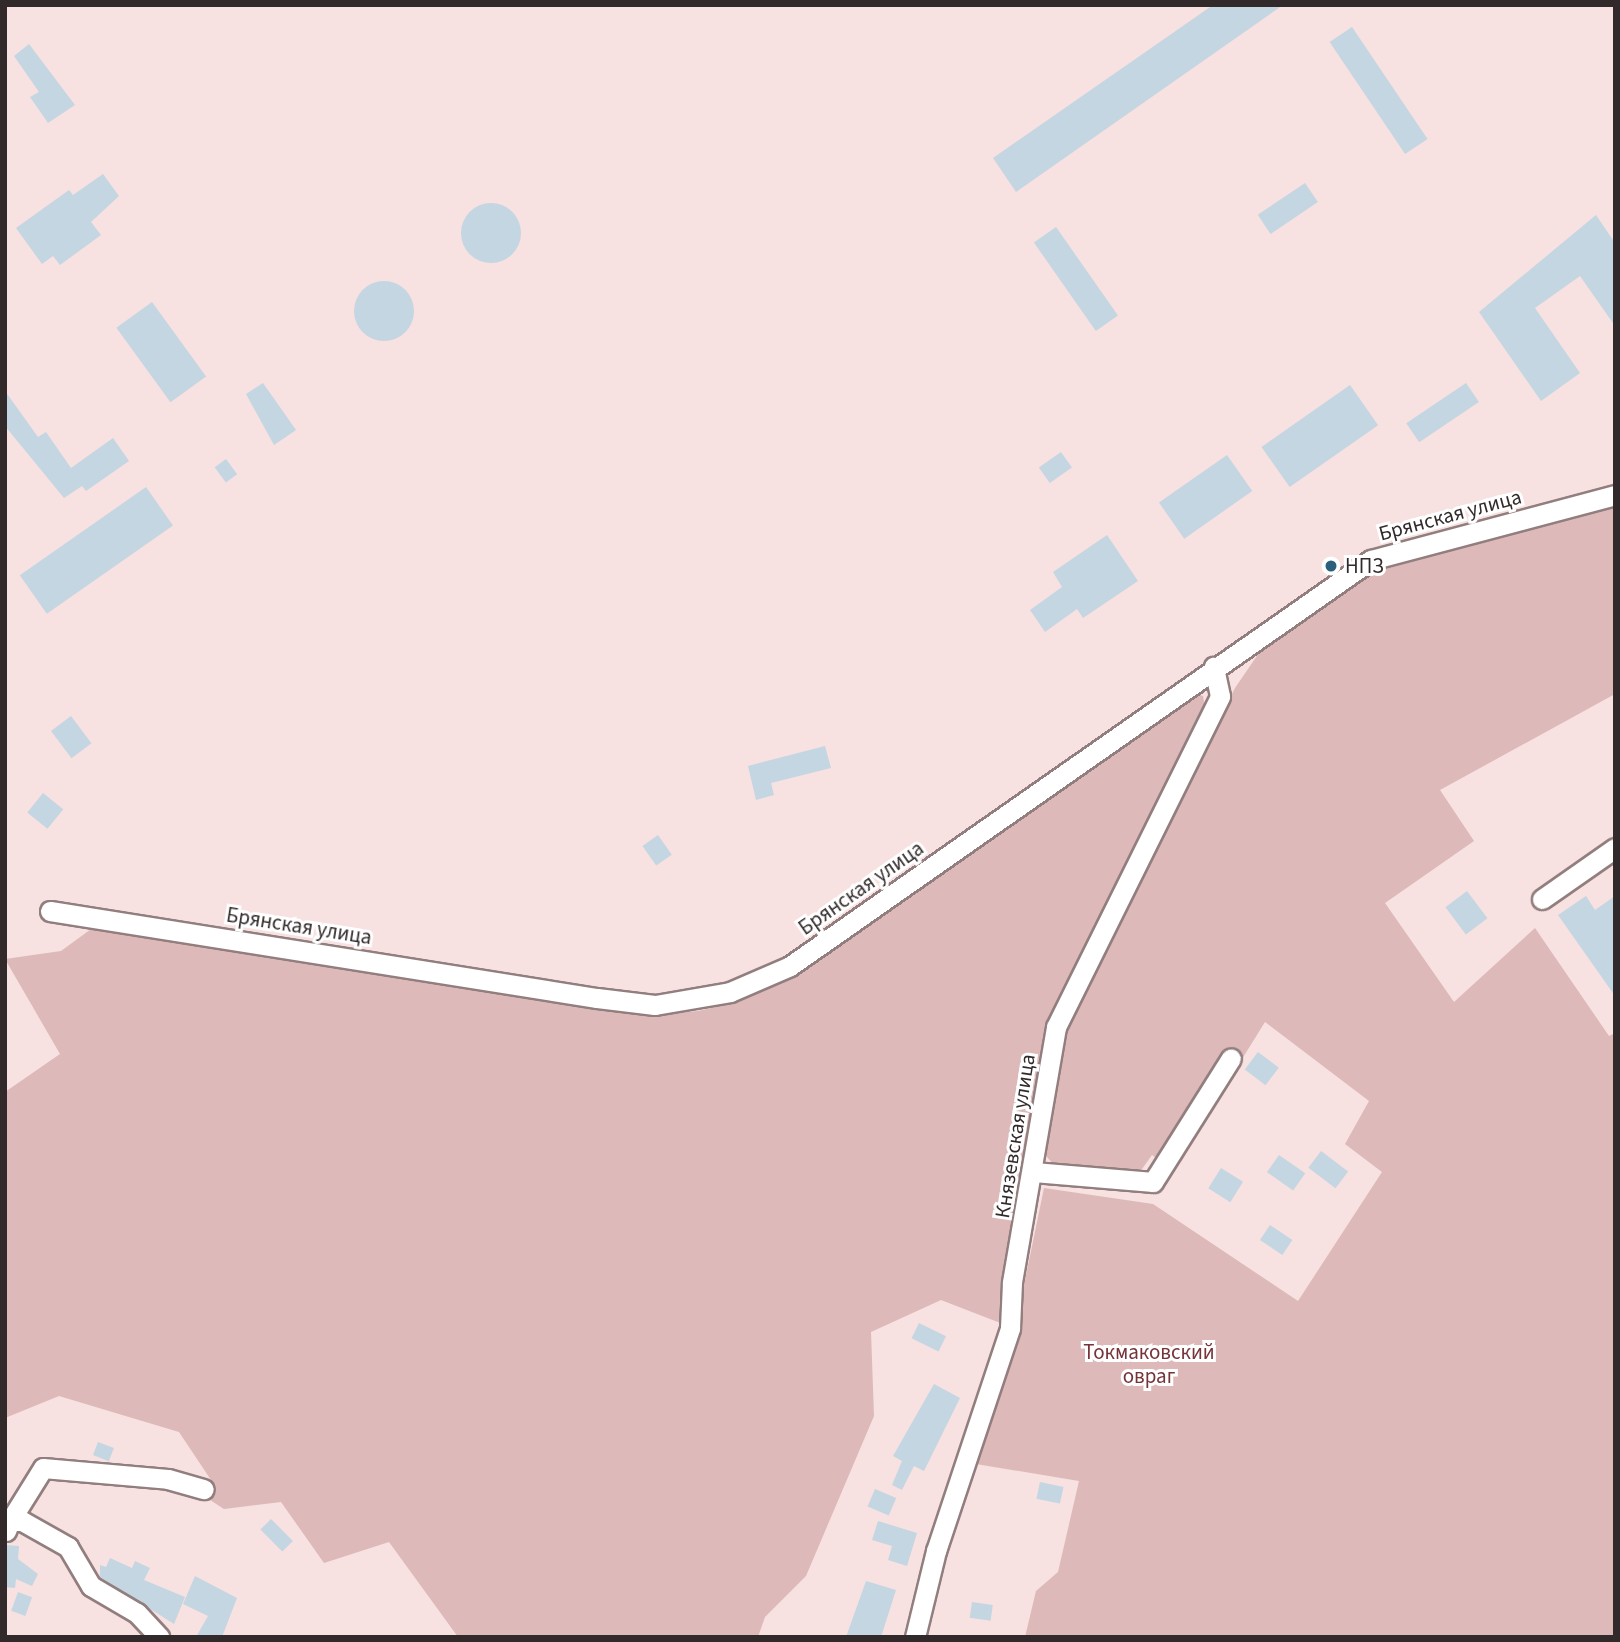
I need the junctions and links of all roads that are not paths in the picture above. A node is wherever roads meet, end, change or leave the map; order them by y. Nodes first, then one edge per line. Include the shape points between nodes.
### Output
1 (1613, 502) edge
2 (1214, 667) junction
3 (1615, 848) edge
4 (1542, 900) dead end
5 (50, 911) dead end
6 (1231, 1058) dead end
7 (1034, 1172) junction
8 (204, 1489) dead end
9 (8, 1527) edge
10 (159, 1637) edge
11 (915, 1637) edge

1 - 2 street, Брянская улица via 1371,560
2 - 5 street, Брянская улица via 790,966 696,1001 655,1005 597,998
2 - 7 street, Князевская улица via 1220,696 1056,1027
3 - 4 street
6 - 7 street via 1153,1182
7 - 11 street, Князевская улица via 1012,1282 1010,1328 936,1551
8 - 9 street via 168,1479 43,1468
9 - 10 street via 22,1521 68,1547 91,1586 137,1613

